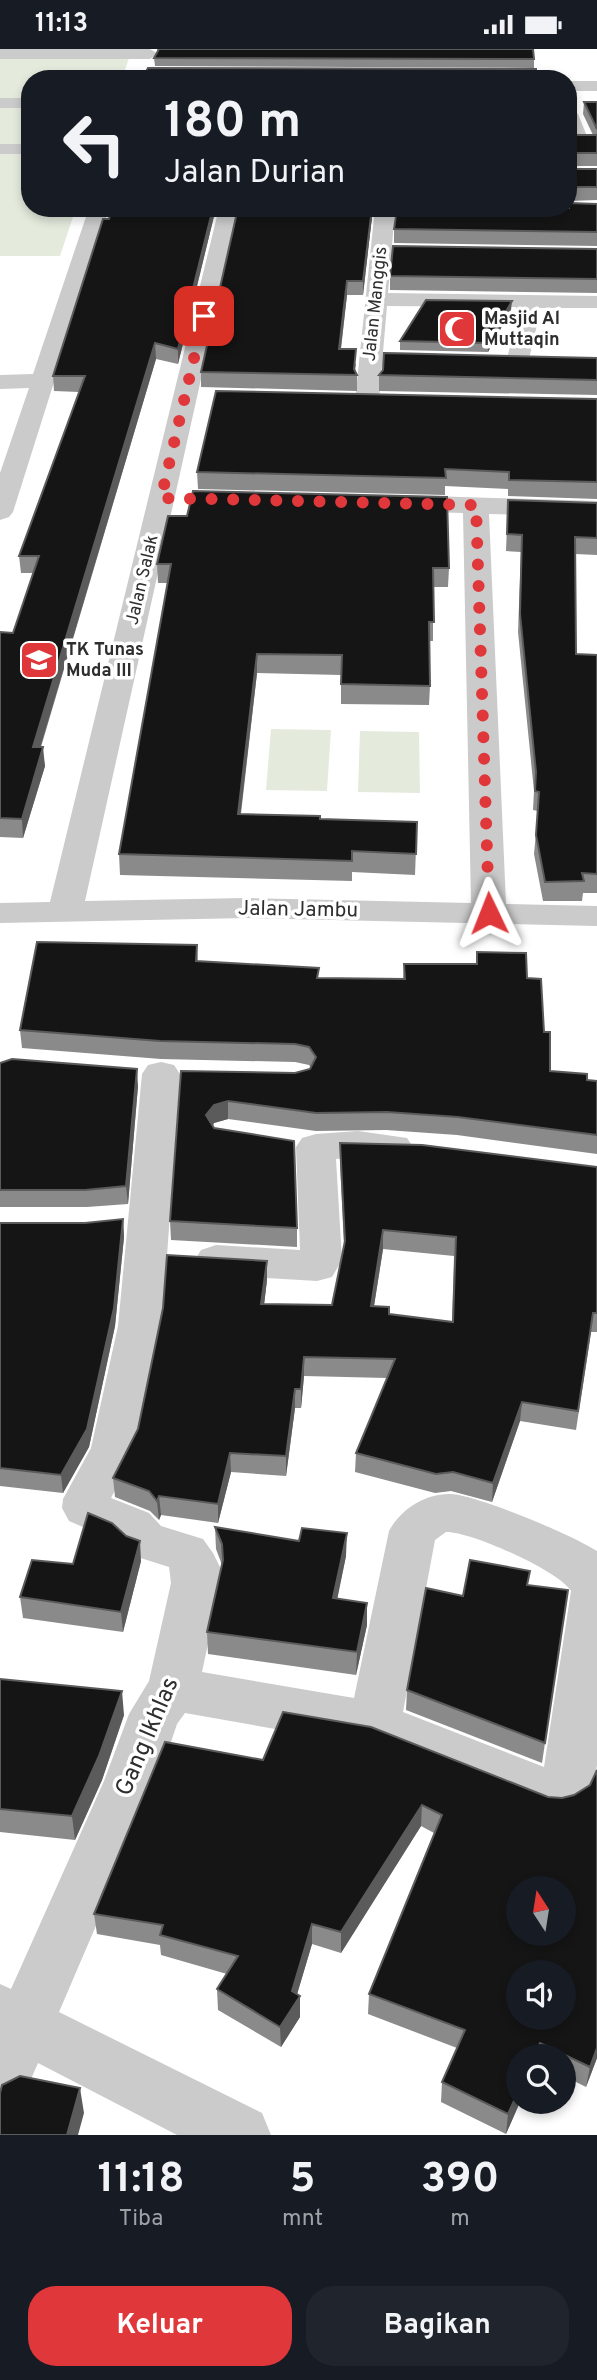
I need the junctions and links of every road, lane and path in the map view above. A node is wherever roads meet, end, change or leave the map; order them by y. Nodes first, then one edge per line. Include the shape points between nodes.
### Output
1 (150, 52) edge
2 (6, 54) edge
3 (144, 70) edge
4 (4, 73) dead end
5 (577, 86) edge
6 (597, 86) edge
7 (0, 103) edge
8 (21, 103) edge
9 (577, 104) edge
10 (588, 104) edge
11 (0, 149) edge
12 (21, 149) edge
13 (96, 217) edge
14 (227, 217) edge
15 (385, 217) edge
16 (383, 252) junction
17 (463, 253) edge
18 (376, 299) junction
19 (527, 301) junction
20 (597, 302) edge
21 (370, 359) junction
22 (450, 361) edge
23 (491, 362) edge
24 (517, 363) junction
25 (544, 363) edge
26 (43, 381) junction
27 (0, 382) edge
28 (186, 397) junction
29 (213, 397) edge
30 (339, 400) edge
31 (367, 401) junction
32 (394, 401) edge
33 (6, 476) edge
34 (160, 507) junction
35 (187, 508) edge
36 (597, 509) edge
37 (0, 512) edge
38 (373, 512) edge
39 (476, 514) junction
40 (65, 911) junction
41 (0, 913) edge
42 (489, 913) junction
43 (597, 915) edge
44 (122, 1071) edge
45 (434, 1150) edge
46 (136, 1232) junction
47 (173, 1689) junction
48 (375, 1724) junction
49 (11, 2018) edge
50 (0, 2081) edge
51 (235, 2134) edge

1 - 2 street
1 - 3 street
2 - 4 street
5 - 6 street
7 - 8 street
9 - 10 street
11 - 12 street
13 - 26 street
14 - 28 street, Jalan Salak
15 - 16 street, Jalan Manggis
16 - 17 street
16 - 18 street, Jalan Manggis
18 - 19 street
18 - 21 street, Jalan Manggis
19 - 20 street
19 - 24 street
21 - 22 street
21 - 31 street, Jalan Manggis
23 - 24 street
24 - 25 street
26 - 27 street
26 - 33 street via 22,409
28 - 29 street
28 - 34 street, Jalan Salak
30 - 31 street
31 - 32 street
33 - 37 street
34 - 35 street
34 - 40 street, Jalan Salak
36 - 39 street
38 - 39 street
39 - 42 street
40 - 41 street, Jalan Jambu
40 - 42 street, Jalan Jambu via 247,908
42 - 43 street, Jalan Jambu
44 - 46 street via 179,1075
45 - 46 street via 297,1144 321,1260 317,1266
46 - 47 street, Gang Ikhlas via 139,1326 114,1448 86,1508 132,1527 145,1540 186,1553 196,1567
47 - 48 street
47 - 49 street, Gang Ikhlas via 155,1714 131,1781
48 - 48 street via 560,1793 567,1788 596,1591 588,1575 576,1563 489,1524 452,1513 428,1517 413,1531
49 - 50 street, Gang Ikhlas
49 - 51 street

